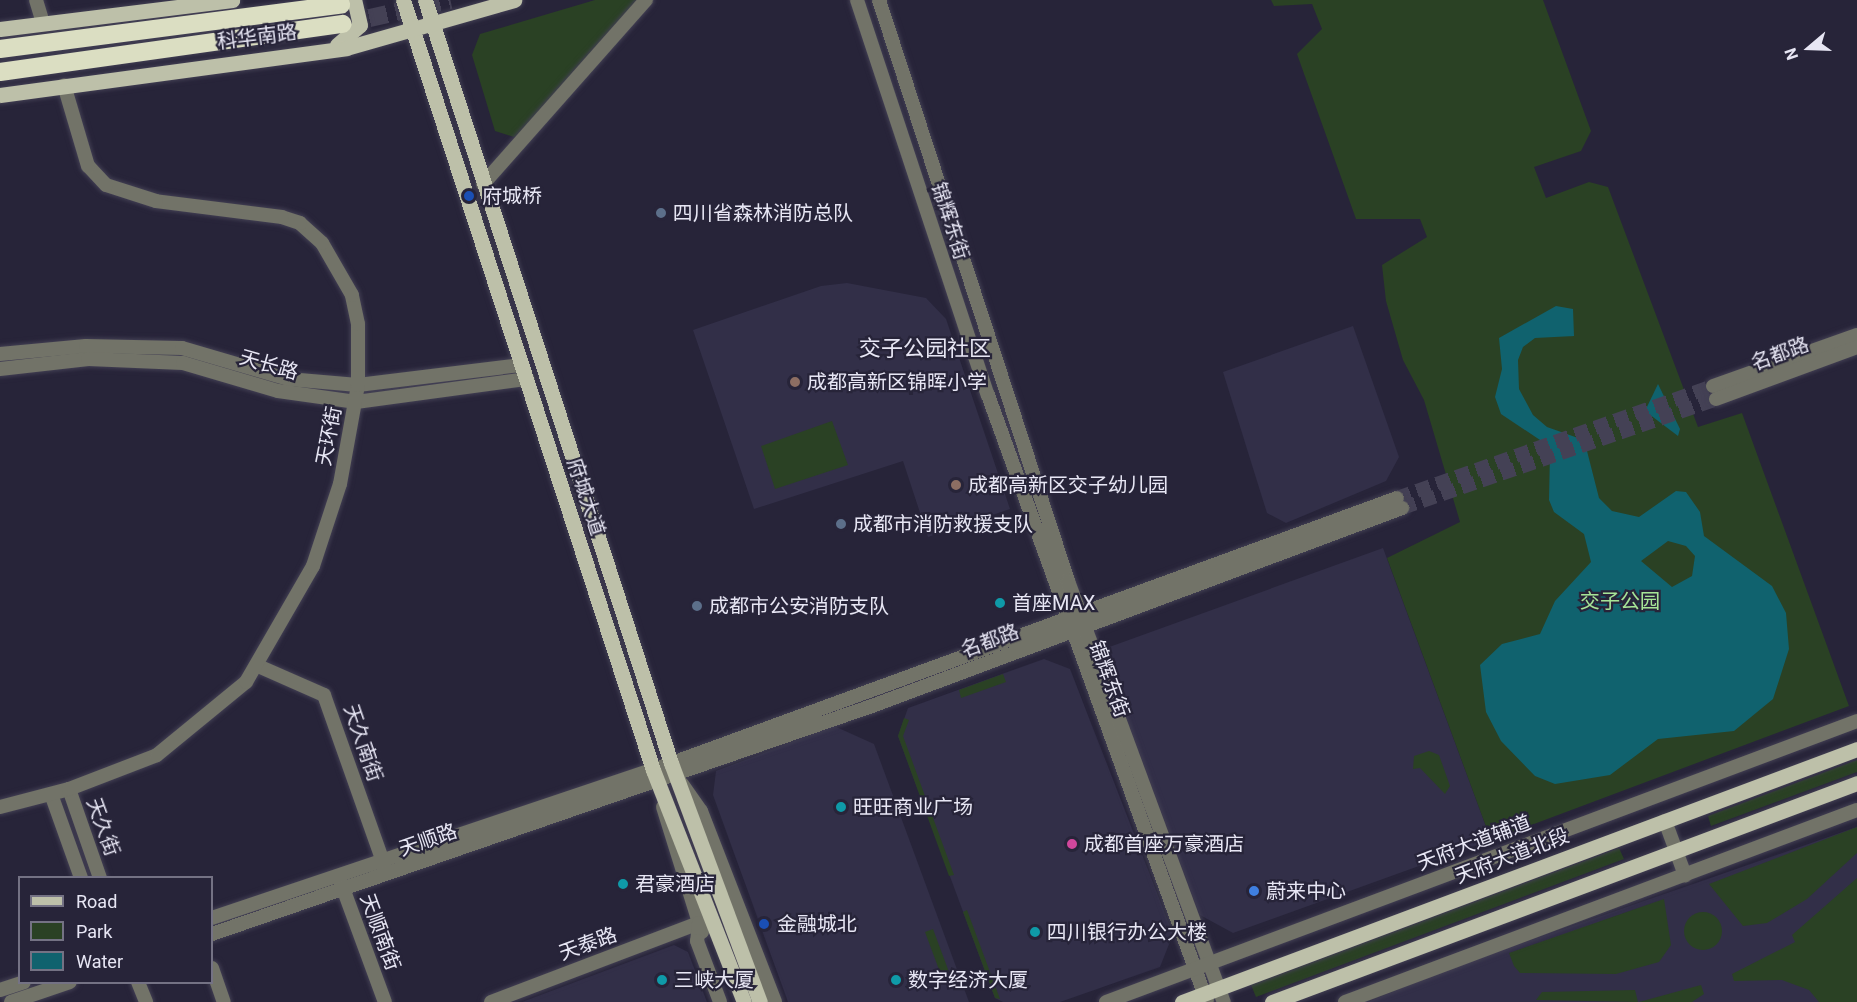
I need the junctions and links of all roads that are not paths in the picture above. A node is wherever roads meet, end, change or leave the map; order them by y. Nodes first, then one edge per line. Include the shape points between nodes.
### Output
1 (36, 0) edge
2 (232, 0) edge
3 (403, 0) edge
4 (425, 0) edge
5 (514, 0) edge
6 (646, 0) edge
7 (857, 0) edge
8 (879, 0) edge
9 (347, 2) edge
10 (190, 4) edge
11 (43, 23) junction
12 (343, 24) tunnel mouth
13 (433, 25) junction
14 (0, 29) edge
15 (412, 31) junction
16 (0, 49) edge
17 (326, 50) junction
18 (0, 72) edge
19 (64, 85) junction
20 (0, 95) edge
21 (483, 184) junction
22 (949, 210) junction
23 (928, 215) junction
24 (1857, 335) edge
25 (1857, 346) edge
26 (0, 354) edge
27 (0, 369) edge
28 (525, 372) junction
29 (358, 385) junction
30 (356, 402) junction
31 (1400, 503) tunnel mouth
32 (1083, 620) junction
33 (1068, 626) junction
34 (258, 666) junction
35 (1857, 721) edge
36 (1857, 749) edge
37 (674, 769) junction
38 (655, 776) junction
39 (1857, 783) edge
40 (69, 789) junction
41 (51, 794) junction
42 (0, 807) edge
43 (1857, 810) edge
44 (1665, 821) junction
45 (1676, 851) junction
46 (386, 868) junction
47 (1685, 875) junction
48 (80, 876) edge
49 (99, 876) edge
50 (341, 882) junction
51 (213, 918) edge
52 (699, 923) junction
53 (213, 934) edge
54 (1209, 963) junction
55 (1195, 969) junction
56 (213, 971) edge
57 (18, 984) edge
58 (64, 984) edge
59 (139, 984) edge
60 (0, 990) edge
61 (1221, 995) edge
62 (1205, 998) edge
63 (10, 1002) edge
64 (146, 1002) edge
65 (224, 1002) edge
66 (386, 1002) edge
67 (490, 1002) edge
68 (720, 1002) edge
69 (729, 1002) edge
70 (744, 1002) edge
71 (760, 1002) edge
72 (775, 1002) edge
73 (1106, 1002) edge
74 (1182, 1002) edge
75 (1272, 1002) edge
76 (1345, 1002) edge

1 - 11 street
2 - 10 main road, 科华南路
3 - 15 main road, 府城大道
4 - 13 main road, 府城大道
5 - 13 main road, 科华南路
6 - 21 street
7 - 23 street, 锦辉东街
8 - 22 street, 锦辉东街
9 - 16 highway, 科华南路
9 - 17 main road via 360,25 351,37
10 - 11 main road, 科华南路
11 - 14 main road, 科华南路
12 - 18 highway, 科华南路
13 - 15 main road, 科华南路
13 - 21 main road, 府城大道
15 - 17 main road, 科华南路
15 - 28 main road, 府城大道
17 - 19 main road, 科华南路
19 - 20 main road, 科华南路
19 - 29 street, 天环街 via 88,166 106,185 156,201 282,217 300,223 322,243 352,295
21 - 37 main road, 府城大道
22 - 23 street via 942,218
22 - 32 street, 锦辉东街 via 972,297
23 - 33 street, 锦辉东街
24 - 25 street, 名都路 via 1714,393
26 - 29 street, 天长路 via 87,346 182,348 288,379
27 - 30 street, 天长路 via 88,359 183,363 278,391
28 - 29 street, 天长路
28 - 30 street, 天长路
28 - 38 main road, 府城大道
29 - 30 street, 天环街
30 - 34 street, 天环街 via 340,484 313,566
31 - 32 street, 名都路
32 - 33 street, 名都路
32 - 54 street, 锦辉东街
33 - 37 street, 名都路
33 - 55 street, 锦辉东街
34 - 40 street, 天环街 via 224,705 157,755
34 - 46 street, 天久南街 via 324,696
35 - 54 street, 天府大道辅道
36 - 44 main road, 天府大道北段
37 - 38 street, 名都路
37 - 71 main road, 府城大道
37 - 72 street via 701,811
38 - 46 street, 天顺路
38 - 52 street via 671,844
38 - 70 main road, 府城大道
39 - 45 main road
40 - 41 street, 天环街
40 - 49 street, 天久街
41 - 42 street, 天环街
41 - 48 street, 天久街
43 - 47 street
44 - 45 street
44 - 61 main road, 天府大道北段
45 - 47 street
45 - 75 main road
46 - 50 street, 天顺路
47 - 76 street
50 - 51 street, 天顺路
50 - 53 street, 天顺路
50 - 66 street, 天顺南街
52 - 67 street, 天泰路
52 - 68 street via 697,942
52 - 69 street
54 - 55 street, 天府大道辅道
54 - 61 street, 锦辉东街
55 - 62 street, 锦辉东街
55 - 73 street, 天府大道辅道
56 - 65 street
57 - 60 street
58 - 63 street
59 - 64 street
61 - 62 main road, 天府大道北段
62 - 74 main road, 天府大道北段

